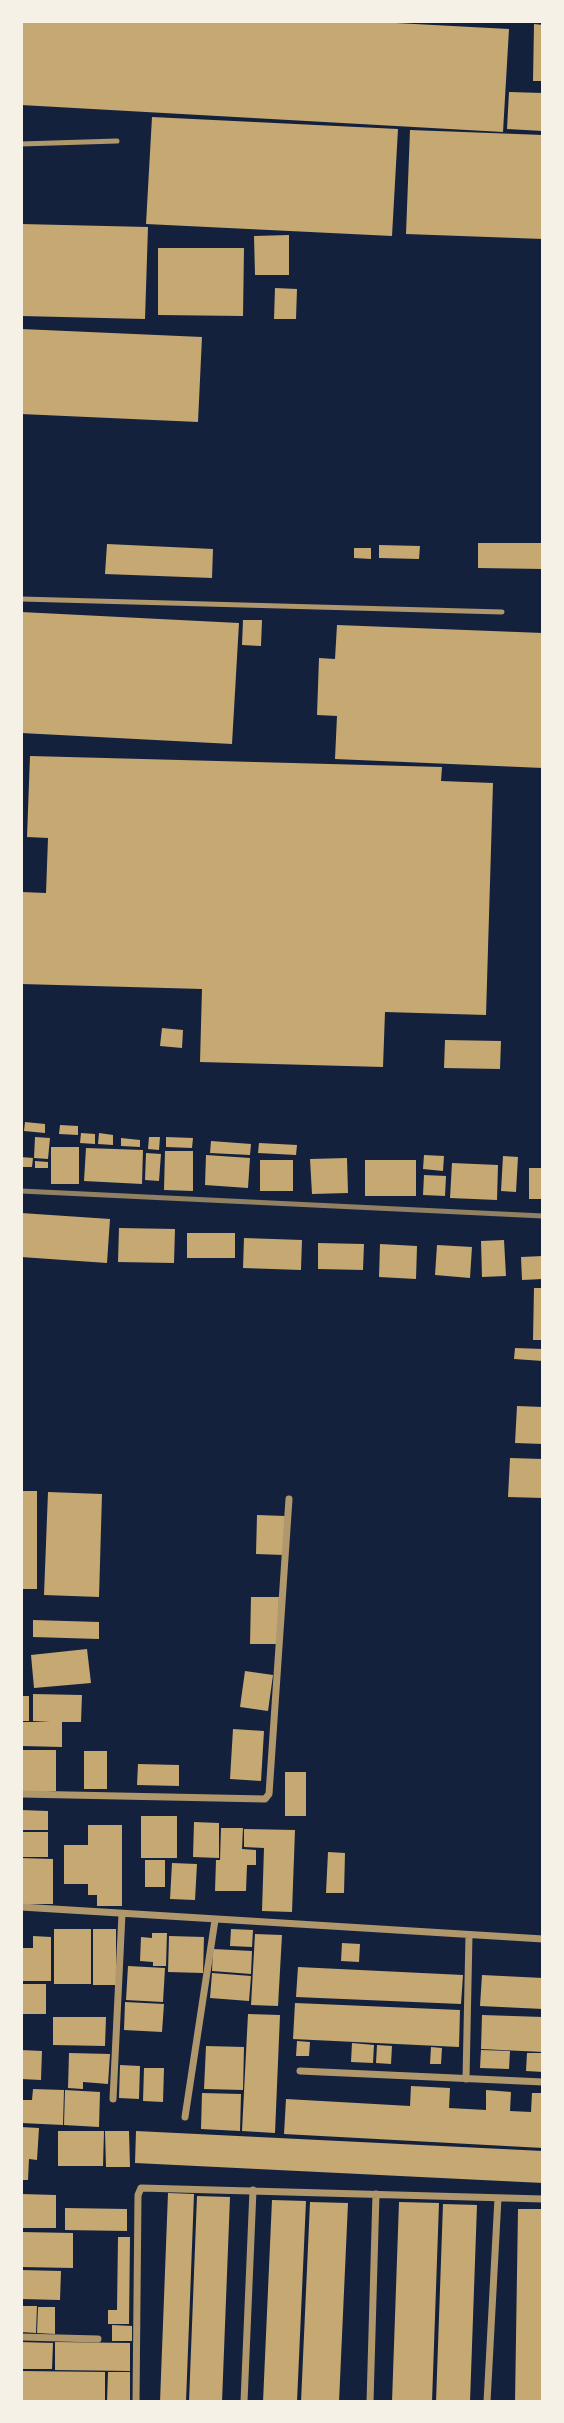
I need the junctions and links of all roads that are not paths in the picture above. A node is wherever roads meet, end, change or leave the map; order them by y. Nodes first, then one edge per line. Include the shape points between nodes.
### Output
1 (117, 141) dead end
2 (21, 144) edge
3 (21, 599) edge
4 (502, 612) dead end
5 (289, 1499) dead end
6 (21, 1794) edge
7 (21, 1907) edge
8 (122, 1914) junction
9 (215, 1920) junction
10 (469, 1935) junction
11 (543, 1939) edge
12 (300, 2071) dead end
13 (466, 2079) junction
14 (543, 2082) edge
15 (113, 2099) dead end
16 (185, 2117) dead end
17 (253, 2190) junction
18 (376, 2194) junction
19 (498, 2198) junction
20 (543, 2199) edge
21 (21, 2337) edge
22 (98, 2339) dead end
23 (136, 2402) edge
24 (244, 2402) edge
25 (370, 2402) edge
26 (487, 2402) edge

1 - 2 lane
3 - 4 lane
5 - 6 street via 269,1794 265,1799
7 - 8 street
8 - 9 street
8 - 15 street
9 - 10 street
9 - 16 street
10 - 11 street
10 - 13 street
12 - 13 street
13 - 14 street
17 - 18 street
17 - 23 street via 140,2190
17 - 24 street
18 - 19 street
18 - 25 street
19 - 20 street
19 - 26 street
21 - 22 street

